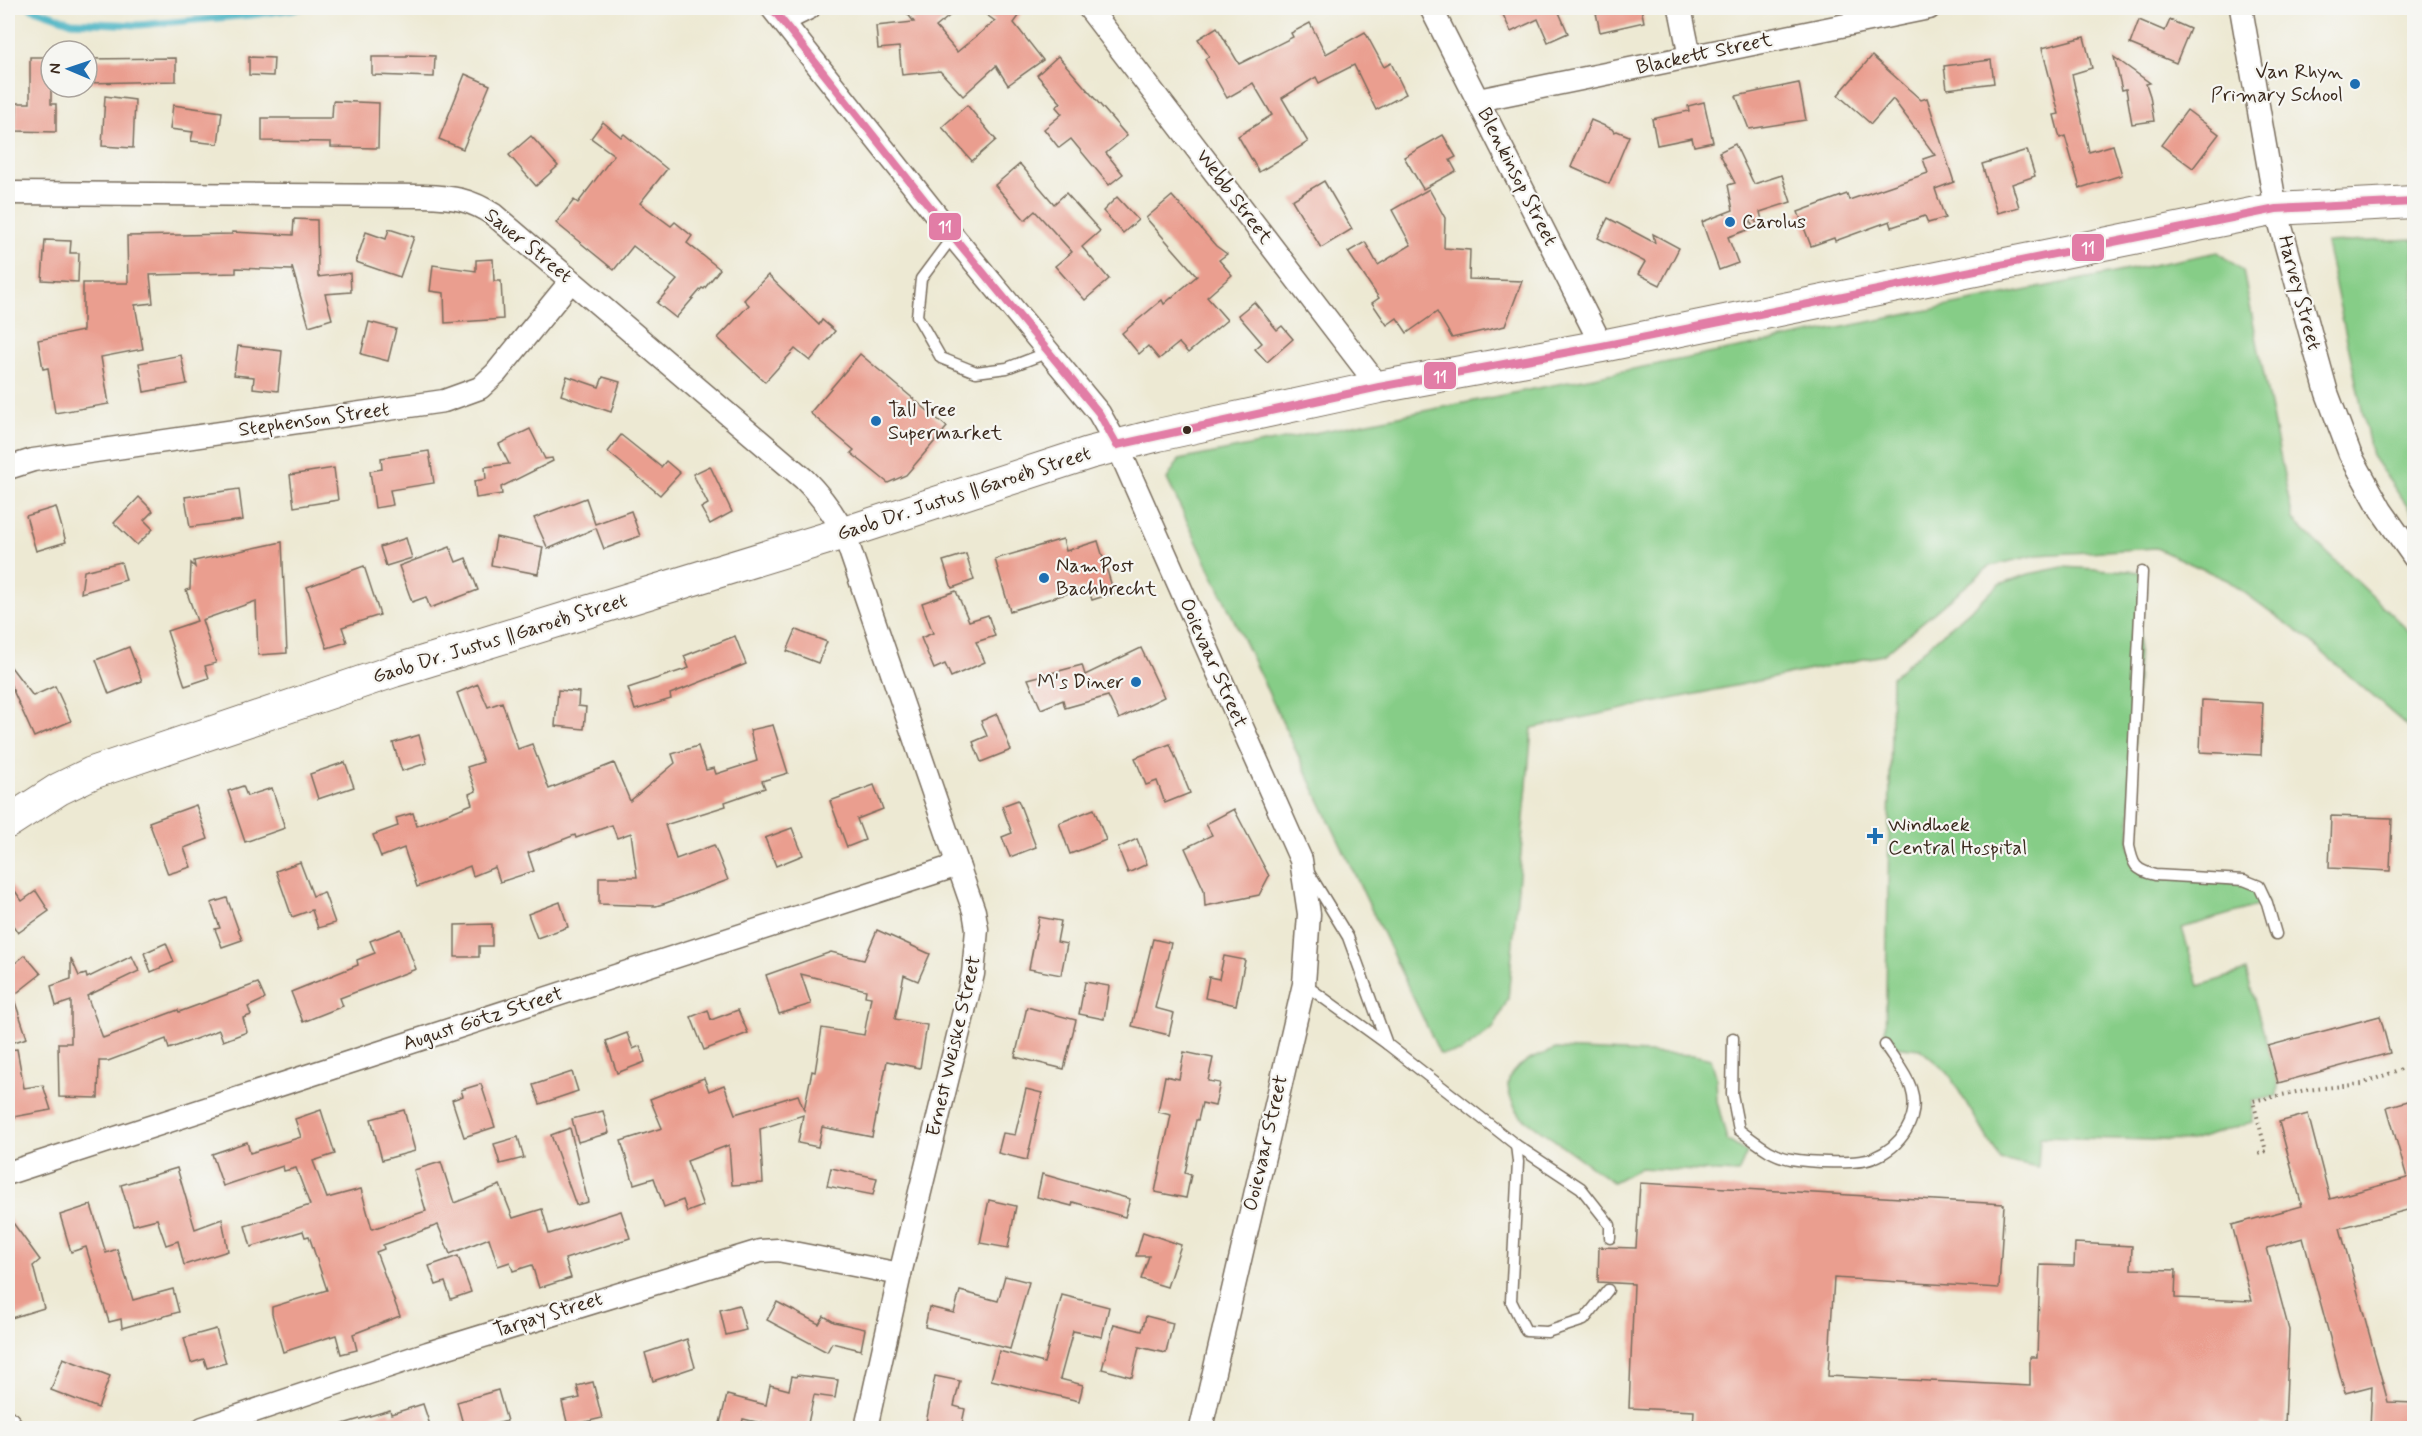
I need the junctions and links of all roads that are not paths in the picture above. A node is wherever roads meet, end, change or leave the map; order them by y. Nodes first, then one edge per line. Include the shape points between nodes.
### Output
1 (808, 8) edge
2 (1089, 8) edge
3 (1431, 8) edge
4 (1680, 8) edge
5 (1929, 8) edge
6 (2241, 8) edge
7 (777, 14) edge
8 (1690, 57) junction
9 (1478, 100) junction
10 (8, 194) edge
11 (2415, 202) edge
12 (2276, 209) junction
13 (953, 236) junction
14 (571, 281) junction
15 (1602, 346) junction
16 (1049, 352) junction
17 (1379, 387) junction
18 (1117, 445) junction
19 (8, 468) edge
20 (844, 533) junction
21 (2415, 557) edge
22 (2142, 572) dead end
23 (8, 822) edge
24 (1301, 860) junction
25 (958, 865) junction
26 (2276, 934) dead end
27 (1304, 984) junction
28 (1733, 1038) dead end
29 (1387, 1044) junction
30 (1885, 1045) dead end
31 (1516, 1145) junction
32 (8, 1173) edge
33 (1610, 1238) dead end
34 (900, 1274) junction
35 (1608, 1290) dead end
36 (8, 1422) edge
37 (13, 1428) edge
38 (202, 1428) edge
39 (866, 1428) edge
40 (1201, 1428) edge

1 - 7 street
2 - 17 street, Webb Street
3 - 9 street, Blenkinsop Street
4 - 8 street
5 - 8 street, Blackett Street
6 - 12 street, Harvey Street
7 - 13 street, Ooievaar Street
8 - 9 street, Blackett Street
9 - 15 street, Blenkinsop Street
10 - 14 street, Sauer Street via 459,198 494,215
11 - 12 street, Gaob Dr. Justus ǁGaroëb Street
12 - 15 street, Gaob Dr. Justus ǁGaroëb Street
12 - 21 street, Harvey Street via 2326,393 2350,454 2381,510
13 - 16 street, Ooievaar Street
13 - 16 lane via 921,279 919,298 918,316 941,358 976,372 1007,368
14 - 19 street, Stephenson Street via 496,373 480,388 464,395 33,460
14 - 20 street, Sauer Street via 804,479 822,497
15 - 17 street, Gaob Dr. Justus ǁGaroëb Street
16 - 18 street, Ooievaar Street via 1099,413
17 - 18 street, Gaob Dr. Justus ǁGaroëb Street
18 - 20 street, Gaob Dr. Justus ǁGaroëb Street
18 - 24 street, Ooievaar Street
20 - 23 street, Gaob Dr. Justus ǁGaroëb Street via 394,671 92,772
20 - 25 street, Ernest Weiske Street
22 - 26 lane via 2129,846 2132,862 2142,872 2155,875 2244,880 2259,886
24 - 27 street, Ooievaar Street via 1309,914
24 - 29 lane via 1348,937
25 - 32 street, August Götz Street
25 - 34 street, Ernest Weiske Street via 977,929 974,974
27 - 29 lane
27 - 40 street, Ooievaar Street
28 - 30 lane via 1732,1094 1739,1130 1772,1153 1790,1159 1845,1162 1873,1159 1902,1139 1914,1115 1911,1089
29 - 31 lane
31 - 33 lane via 1581,1188 1610,1225
31 - 35 lane via 1511,1301 1526,1331 1547,1332 1584,1320
34 - 38 street, Tarpay Street via 778,1250 760,1251 428,1353
34 - 39 street, Ernest Weiske Street
36 - 37 street

